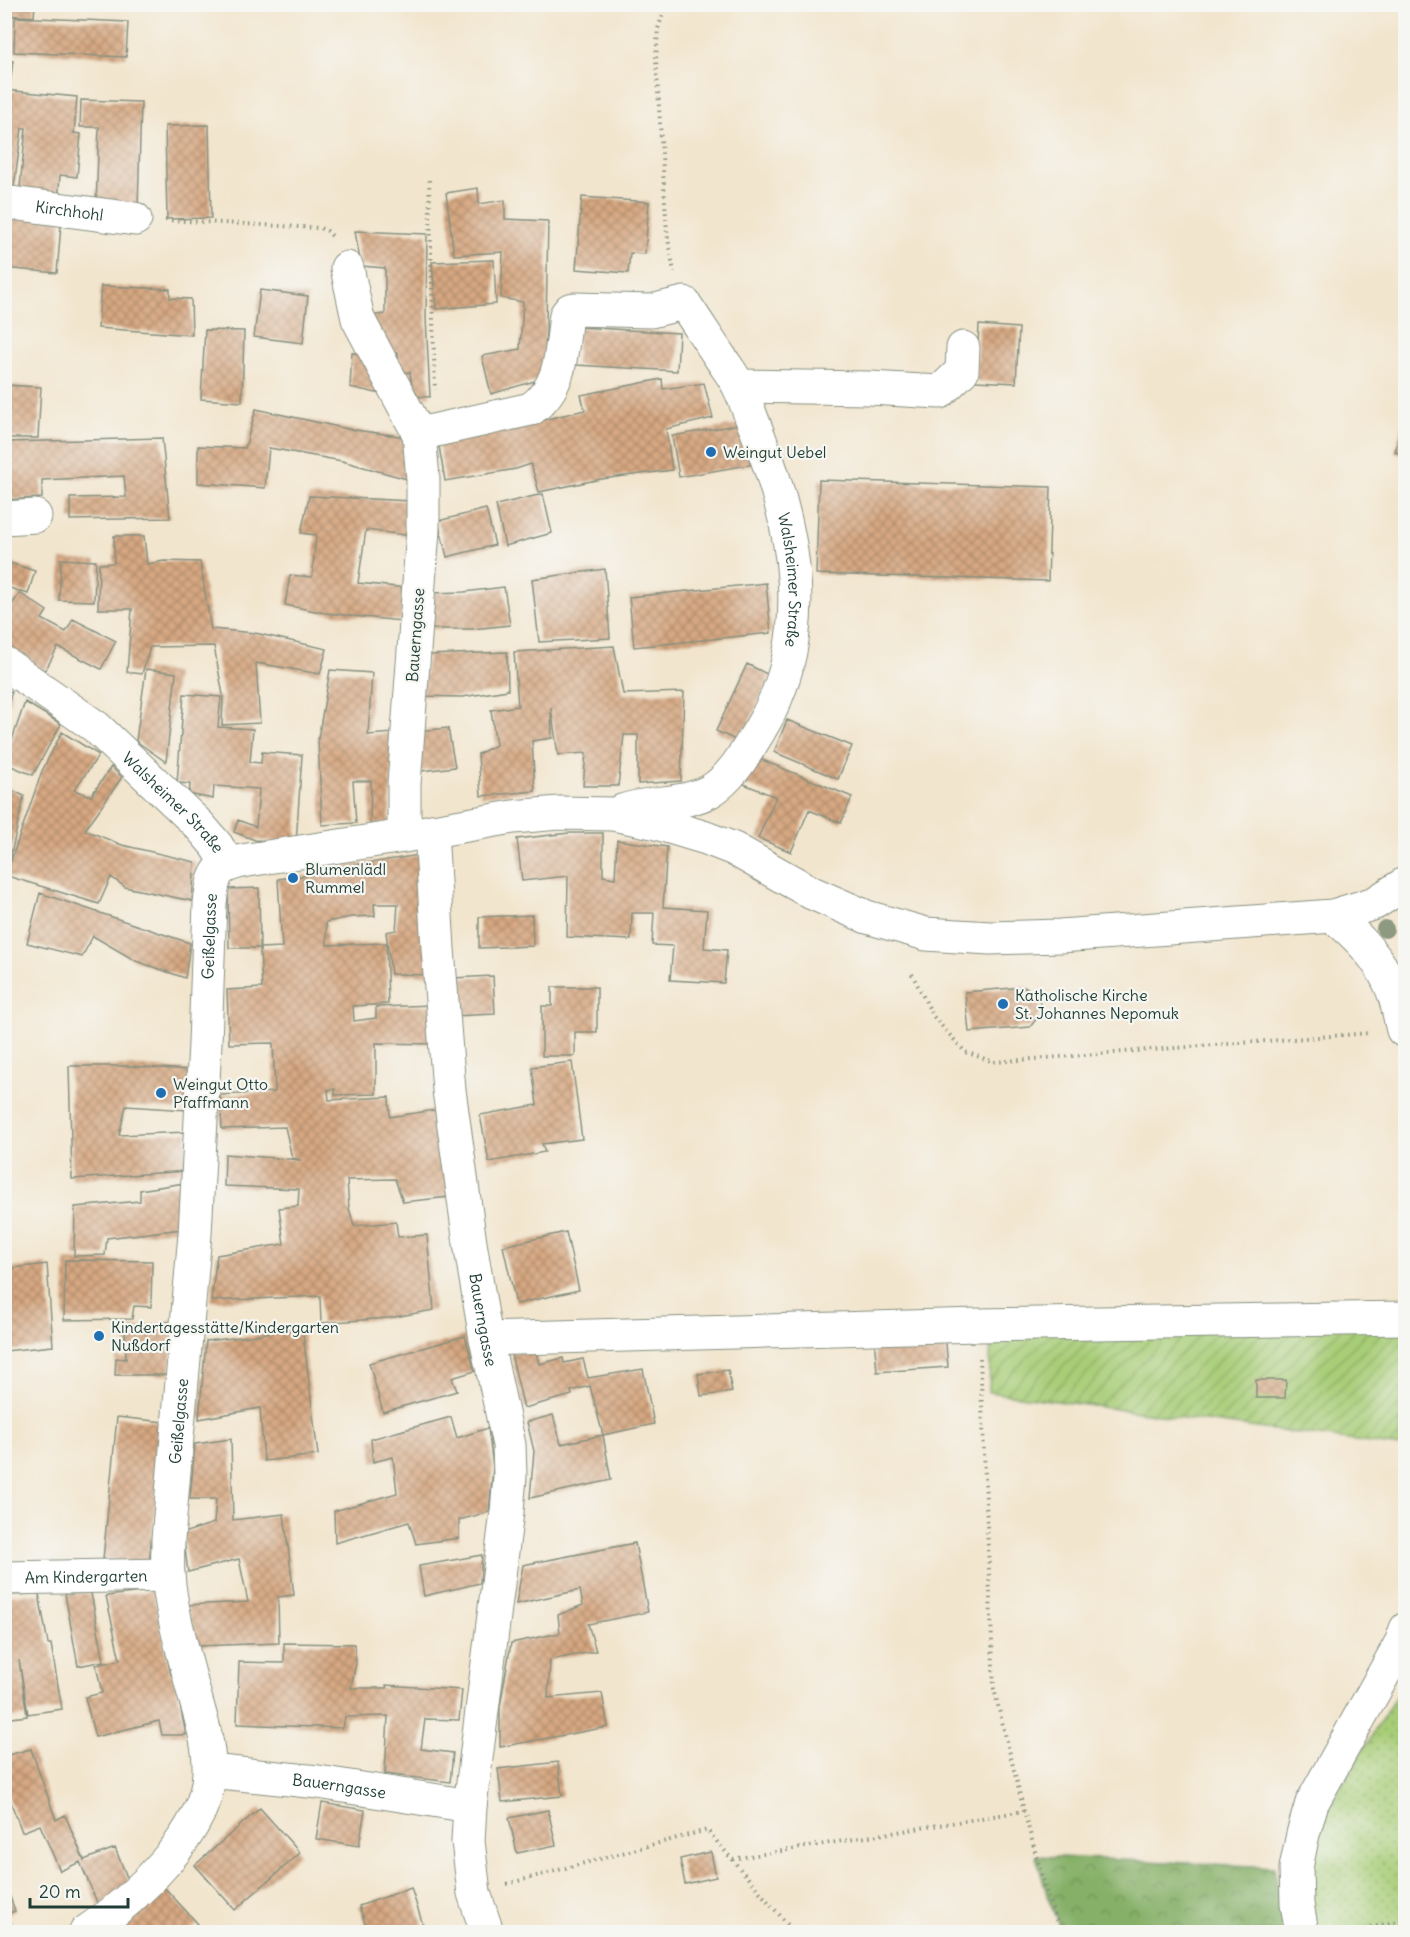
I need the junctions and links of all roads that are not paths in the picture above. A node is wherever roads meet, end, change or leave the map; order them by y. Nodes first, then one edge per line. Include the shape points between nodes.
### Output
1 (4, 202) edge
2 (135, 219) road end
3 (348, 268) road end
4 (963, 348) dead end
5 (739, 386) junction
6 (427, 432) junction
7 (4, 663) edge
8 (613, 814) junction
9 (418, 833) junction
10 (228, 864) junction
11 (1406, 883) edge
12 (1333, 916) junction
13 (1405, 1028) edge
14 (1406, 1318) edge
15 (486, 1339) junction
16 (168, 1575) junction
17 (4, 1578) edge
18 (1406, 1629) edge
19 (210, 1771) junction
20 (470, 1806) junction
21 (86, 1932) edge
22 (487, 1932) edge
23 (1302, 1932) edge

1 - 2 street, Kirchhohl
3 - 6 street, Bauerngasse via 358,319
4 - 5 street via 962,371 940,392
5 - 6 street, Walsheimer Straße via 684,303 651,311 575,309 566,315 555,381 544,400 531,409
5 - 8 street, Walsheimer Straße via 787,521 795,614 785,675 765,722 744,756 711,790 688,799
6 - 9 street, Bauerngasse via 404,784
7 - 10 street, Walsheimer Straße via 96,727 199,825
8 - 9 street, Walsheimer Straße via 513,817
8 - 12 street, Walsheimer Straße via 706,838 734,849 812,893 867,917 926,934 990,938
9 - 10 street, Walsheimer Straße
9 - 15 street, Bauerngasse via 438,949 449,1090
10 - 16 street, Geißelgasse via 219,870 213,882 210,903 195,1234 171,1488
11 - 12 street, Walsheimer Straße via 1375,903
12 - 13 street via 1351,930 1378,963 1391,986
14 - 15 street
15 - 20 street, Bauerngasse via 509,1445 510,1476
16 - 17 street, Am Kindergarten
16 - 19 street, Geißelgasse
18 - 23 street via 1312,1803 1296,1868
19 - 20 street, Bauerngasse via 318,1782
19 - 21 street, Geißelgasse via 204,1803 167,1860 128,1899
20 - 22 street, Bauerngasse via 468,1841 474,1893

